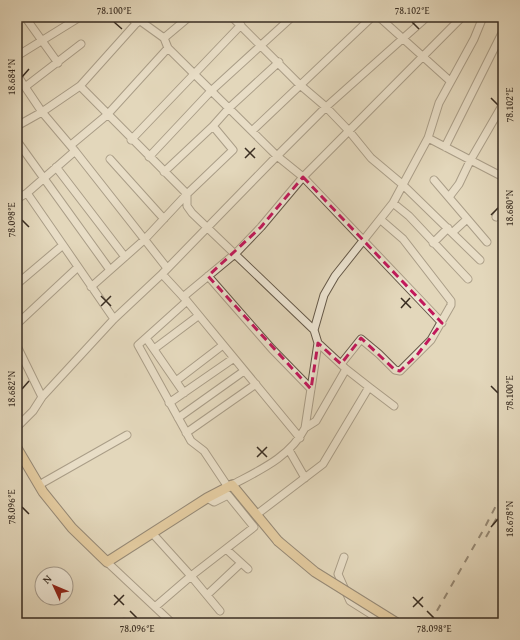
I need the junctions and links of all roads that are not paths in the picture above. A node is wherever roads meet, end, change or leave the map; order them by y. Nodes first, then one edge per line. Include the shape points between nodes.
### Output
1 (20, 17) edge
2 (25, 17) edge
3 (130, 17) edge
4 (189, 17) edge
5 (232, 17) edge
6 (292, 17) edge
7 (372, 17) edge
8 (379, 17) edge
9 (428, 17) edge
10 (462, 17) edge
11 (483, 17) edge
12 (76, 18) edge
13 (17, 19) edge
14 (139, 20) edge
15 (241, 25) junction
16 (503, 31) edge
17 (164, 38) junction
18 (403, 40) junction
19 (42, 41) junction
20 (81, 44) dead end
21 (262, 46) junction
22 (168, 48) junction
23 (17, 56) edge
24 (423, 58) junction
25 (279, 62) junction
26 (58, 63) junction
27 (194, 73) junction
28 (17, 75) edge
29 (450, 81) junction
30 (300, 84) junction
31 (80, 86) junction
32 (25, 87) junction
33 (211, 91) junction
34 (503, 104) edge
35 (326, 107) junction
36 (229, 108) junction
37 (42, 112) junction
38 (107, 115) junction
39 (17, 126) edge
40 (213, 126) junction
41 (349, 130) junction
42 (252, 131) junction
43 (428, 138) junction
44 (131, 140) junction
45 (17, 141) edge
46 (445, 147) junction
47 (73, 148) junction
48 (277, 156) junction
49 (148, 157) junction
50 (110, 159) dead end
51 (470, 161) junction
52 (56, 167) junction
53 (164, 172) junction
54 (44, 177) junction
55 (303, 177) junction
56 (503, 177) edge
57 (434, 180) dead end
58 (402, 184) junction
59 (27, 193) junction
60 (186, 194) junction
61 (448, 197) junction
62 (17, 199) edge
63 (393, 203) junction
64 (503, 207) edge
65 (496, 217) dead end
66 (164, 219) junction
67 (467, 219) junction
68 (381, 220) junction
69 (206, 227) junction
70 (450, 230) junction
71 (144, 240) junction
72 (363, 240) junction
73 (487, 242) dead end
74 (434, 243) junction
75 (63, 246) junction
76 (236, 253) junction
77 (125, 257) junction
78 (480, 260) dead end
79 (78, 268) junction
80 (166, 268) junction
81 (110, 270) junction
82 (162, 274) junction
83 (208, 276) junction
84 (468, 279) dead end
85 (17, 284) edge
86 (91, 287) junction
87 (185, 299) junction
88 (198, 316) junction
89 (114, 319) junction
90 (442, 323) junction
91 (17, 324) edge
92 (314, 330) junction
93 (146, 338) junction
94 (318, 342) junction
95 (223, 345) junction
96 (17, 346) edge
97 (154, 349) junction
98 (234, 358) junction
99 (344, 367) junction
100 (244, 371) junction
101 (176, 381) junction
102 (256, 384) junction
103 (369, 387) junction
104 (311, 389) junction
105 (184, 392) junction
106 (42, 397) junction
107 (169, 403) junction
108 (394, 406) dead end
109 (178, 418) junction
110 (17, 426) edge
111 (305, 428) junction
112 (186, 433) junction
113 (127, 435) dead end
114 (300, 438) junction
115 (17, 448) edge
116 (289, 450) junction
117 (304, 478) junction
118 (39, 485) junction
119 (230, 486) junction
120 (206, 498) junction
121 (256, 515) junction
122 (153, 534) junction
123 (226, 549) junction
124 (344, 557) dead end
125 (107, 562) junction
126 (242, 563) junction
127 (248, 569) dead end
128 (191, 576) junction
129 (207, 596) junction
130 (155, 607) junction
131 (220, 611) dead end
132 (169, 622) edge
133 (385, 623) edge
134 (397, 623) edge

1 - 13 street
2 - 19 street
3 - 14 street
4 - 17 street
5 - 15 street
6 - 21 street
7 - 30 street
8 - 18 street
9 - 18 street
10 - 24 street
11 - 29 street
12 - 19 street
14 - 17 street
14 - 31 street
15 - 21 street
15 - 27 street
16 - 46 street
17 - 22 street
18 - 24 street
18 - 35 street
19 - 23 street
19 - 26 street
20 - 26 street
21 - 25 street
21 - 33 street
22 - 27 street
22 - 38 street
24 - 29 street
24 - 41 street
25 - 30 street
25 - 36 street
26 - 32 street
27 - 33 street
27 - 44 street
28 - 32 street
29 - 43 street
30 - 35 street
30 - 42 street
31 - 37 street
31 - 38 street
32 - 37 street
33 - 36 street
33 - 49 street
34 - 51 street
35 - 41 street
35 - 48 street
36 - 40 street
36 - 42 street
37 - 39 street
37 - 47 street
38 - 44 street
38 - 47 street
40 - 53 street
40 - 60 street via 233,150
41 - 55 street
41 - 58 street via 371,158
42 - 48 street
43 - 46 street
43 - 58 street
44 - 49 street
45 - 54 street
46 - 51 street
47 - 52 street
47 - 71 street
48 - 55 street
48 - 69 street
49 - 53 street
50 - 66 street
51 - 56 street
51 - 61 street via 459,184
52 - 54 street
52 - 77 street
53 - 60 street
54 - 59 street
54 - 81 street
55 - 72 street
55 - 76 street
57 - 61 street
58 - 63 street
58 - 70 street
59 - 62 street
59 - 75 street
60 - 66 street
60 - 69 street via 187,206
61 - 67 street
63 - 68 street
63 - 74 street
64 - 65 street
66 - 71 street
67 - 70 street
67 - 73 street
68 - 72 street
68 - 90 street via 402,239 451,301
69 - 76 street
69 - 80 street
70 - 74 street
70 - 78 street
71 - 77 street
71 - 80 street
72 - 90 street
72 - 92 street via 335,276 324,295
74 - 84 street
75 - 79 street
75 - 85 street
76 - 83 street
76 - 92 street
77 - 81 street
79 - 86 street
79 - 91 street
80 - 82 street
81 - 86 street
82 - 87 street
82 - 89 street
83 - 87 street
83 - 104 street
86 - 89 street
87 - 88 street
87 - 93 street
88 - 95 street
88 - 97 street
89 - 106 street
90 - 99 street via 417,355 400,371 395,370 361,339
92 - 94 street
93 - 97 street
93 - 107 street via 138,345
94 - 99 street
94 - 104 street
95 - 98 street
95 - 101 street
96 - 106 street
97 - 101 street
98 - 100 street
98 - 105 street
99 - 103 street
99 - 111 street via 316,421
100 - 102 street
100 - 109 street
101 - 105 street
102 - 112 street
102 - 114 street
103 - 108 street
103 - 117 street via 323,464
104 - 111 street
105 - 107 street
106 - 110 street via 33,411
107 - 109 street
109 - 112 street
111 - 114 street
112 - 119 street via 192,443 204,451
113 - 118 street
114 - 116 street
115 - 118 main road
116 - 117 street
116 - 119 street via 282,457
117 - 121 street
118 - 125 main road via 72,528
119 - 120 main road
119 - 121 main road
120 - 122 main road
120 - 123 street via 214,502 228,495 254,526
121 - 134 main road, bridge via 278,541 315,572
122 - 125 main road
122 - 128 street
123 - 126 street
123 - 128 street
124 - 133 street via 338,574 350,601
125 - 130 street
126 - 127 street
126 - 129 street
128 - 129 street
128 - 130 street
129 - 131 street
130 - 132 street

